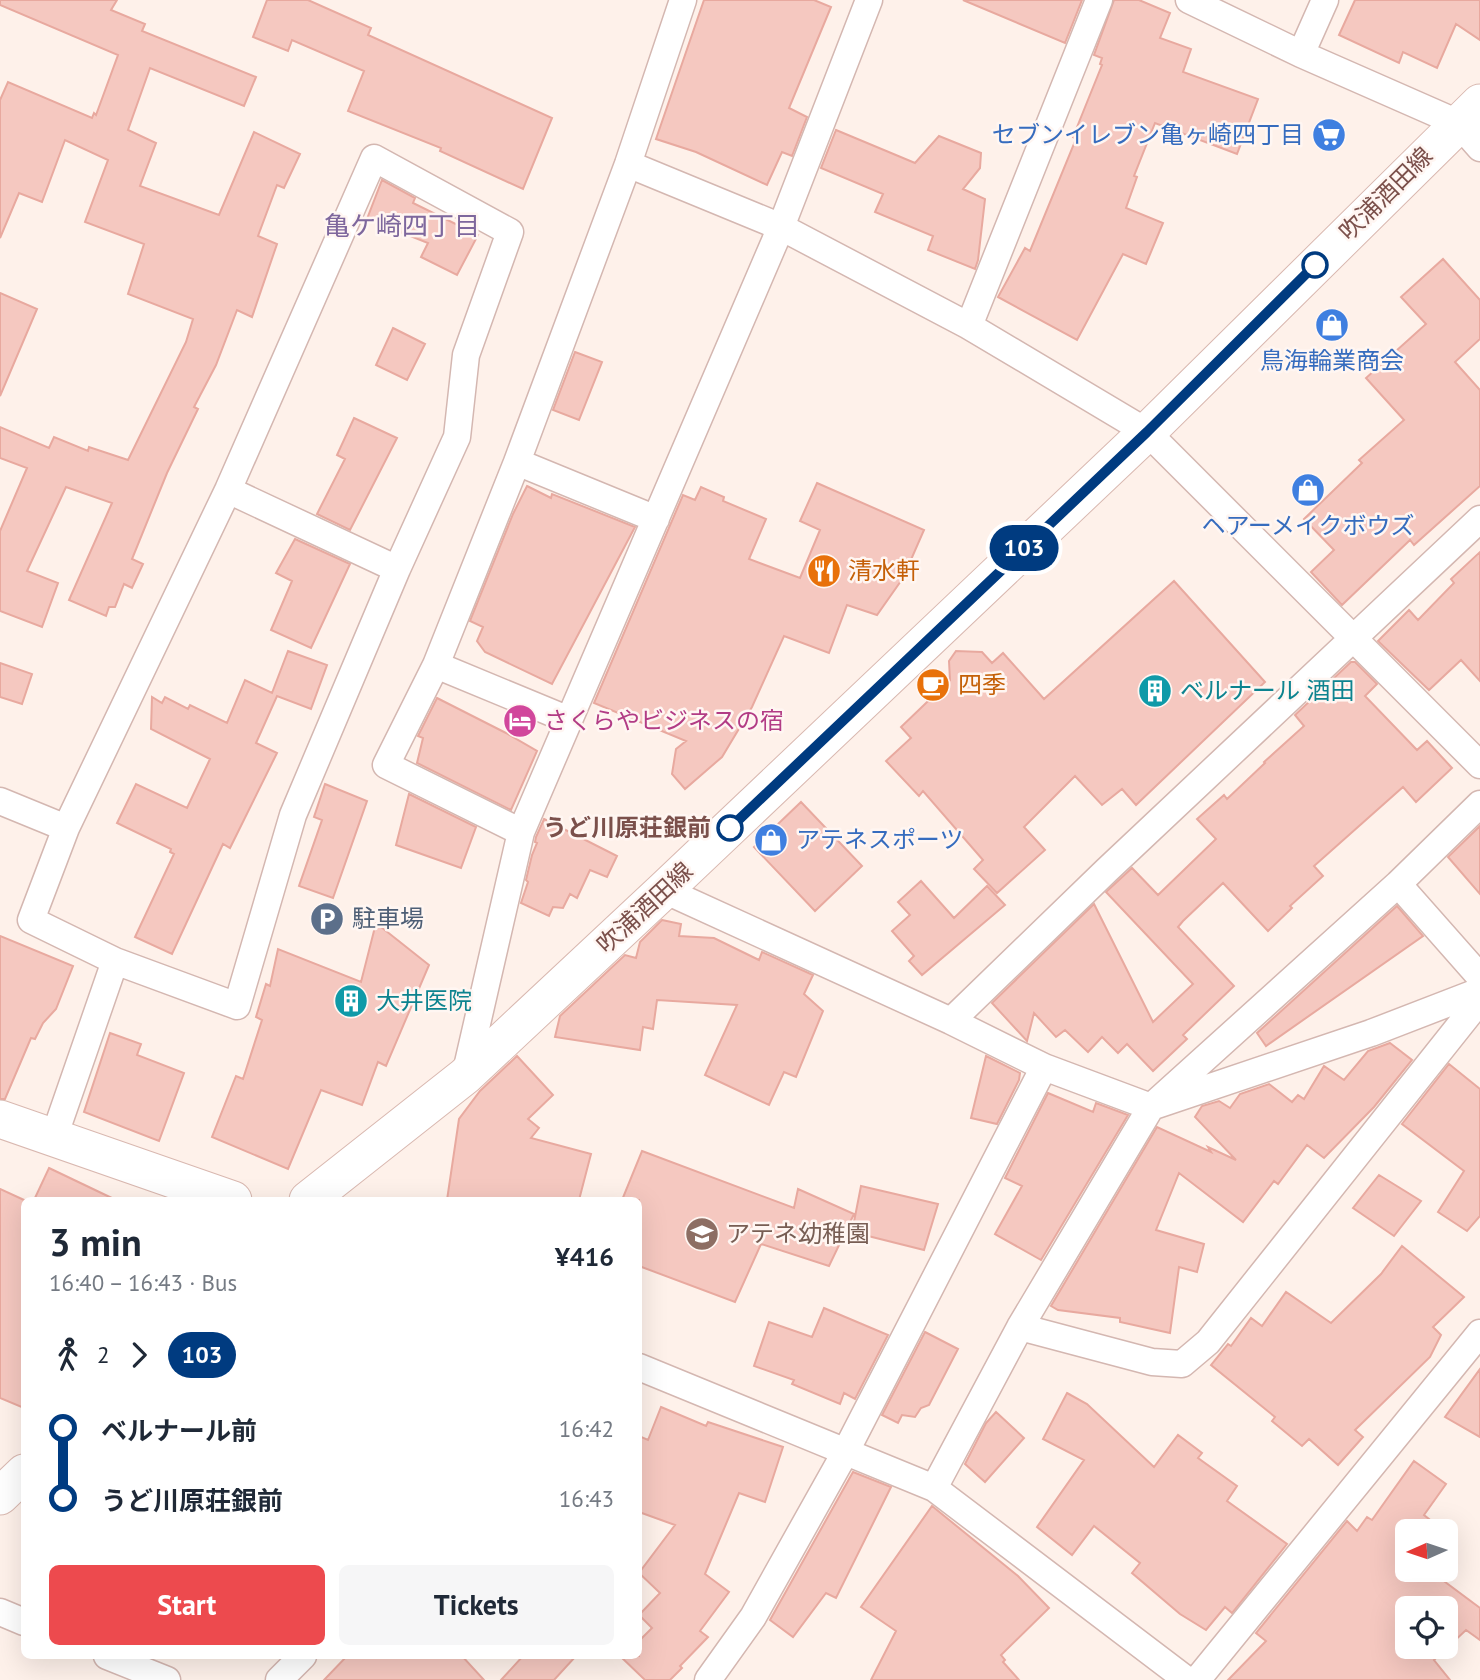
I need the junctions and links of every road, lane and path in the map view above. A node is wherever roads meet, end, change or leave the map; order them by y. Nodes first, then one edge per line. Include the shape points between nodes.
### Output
1 (683, 0) edge
2 (869, 0) edge
3 (1099, 0) edge
4 (1189, 0) edge
5 (1325, 0) edge
6 (1301, 54) junction
7 (1473, 125) edge
8 (628, 164) junction
9 (781, 227) junction
10 (969, 326) junction
11 (1147, 432) junction
12 (517, 461) junction
13 (228, 490) junction
14 (656, 519) junction
15 (1480, 519) edge
16 (397, 569) junction
17 (1353, 639) junction
18 (436, 665) junction
19 (569, 720) junction
20 (1480, 765) edge
21 (0, 801) edge
22 (1480, 804) edge
23 (66, 828) junction
24 (521, 832) junction
25 (1398, 884) junction
26 (664, 890) junction
27 (115, 961) junction
28 (1480, 977) edge
29 (1480, 991) edge
30 (1480, 1000) edge
31 (951, 1021) junction
32 (1044, 1067) junction
33 (465, 1076) junction
34 (1151, 1107) junction
35 (0, 1119) edge
36 (54, 1137) junction
37 (224, 1197) edge
38 (312, 1197) edge
39 (1020, 1327) junction
40 (1480, 1333) edge
41 (642, 1368) edge
42 (846, 1451) junction
43 (21, 1476) edge
44 (934, 1488) junction
45 (0, 1496) edge
46 (0, 1612) edge
47 (21, 1621) edge
48 (114, 1659) edge
49 (300, 1659) edge
50 (167, 1680) edge
51 (279, 1680) edge
52 (708, 1680) edge
53 (1187, 1680) edge
54 (1197, 1680) edge

1 - 8 street
2 - 9 street
3 - 10 street
4 - 6 street
5 - 6 street
6 - 7 street
7 - 11 main road, 吹浦酒田線
8 - 9 street
8 - 12 street
9 - 10 street
9 - 14 street
10 - 11 street
11 - 17 street
11 - 26 main road, 吹浦酒田線
12 - 14 street
12 - 18 street
13 - 16 street
13 - 16 street via 374,158 510,232 466,355 457,437
13 - 23 street
14 - 19 street
15 - 17 street
16 - 27 street via 293,815 237,1006
17 - 20 street
17 - 31 street
18 - 19 street
18 - 24 street via 386,765
19 - 24 street
21 - 23 street
22 - 25 street
23 - 27 street via 31,920
24 - 33 street
25 - 28 street
25 - 34 street
26 - 31 street
26 - 33 main road, 吹浦酒田線
27 - 36 street
29 - 34 street
30 - 39 street via 1208,1342 1182,1364 1152,1362
31 - 32 street
32 - 34 street
32 - 42 street
33 - 38 main road, 吹浦酒田線
34 - 39 street
35 - 36 main road
36 - 37 main road
39 - 44 street
40 - 54 street
41 - 42 street
42 - 44 street
42 - 52 street via 752,1617
43 - 45 main road
44 - 53 street
46 - 47 street
48 - 50 street
49 - 51 street

